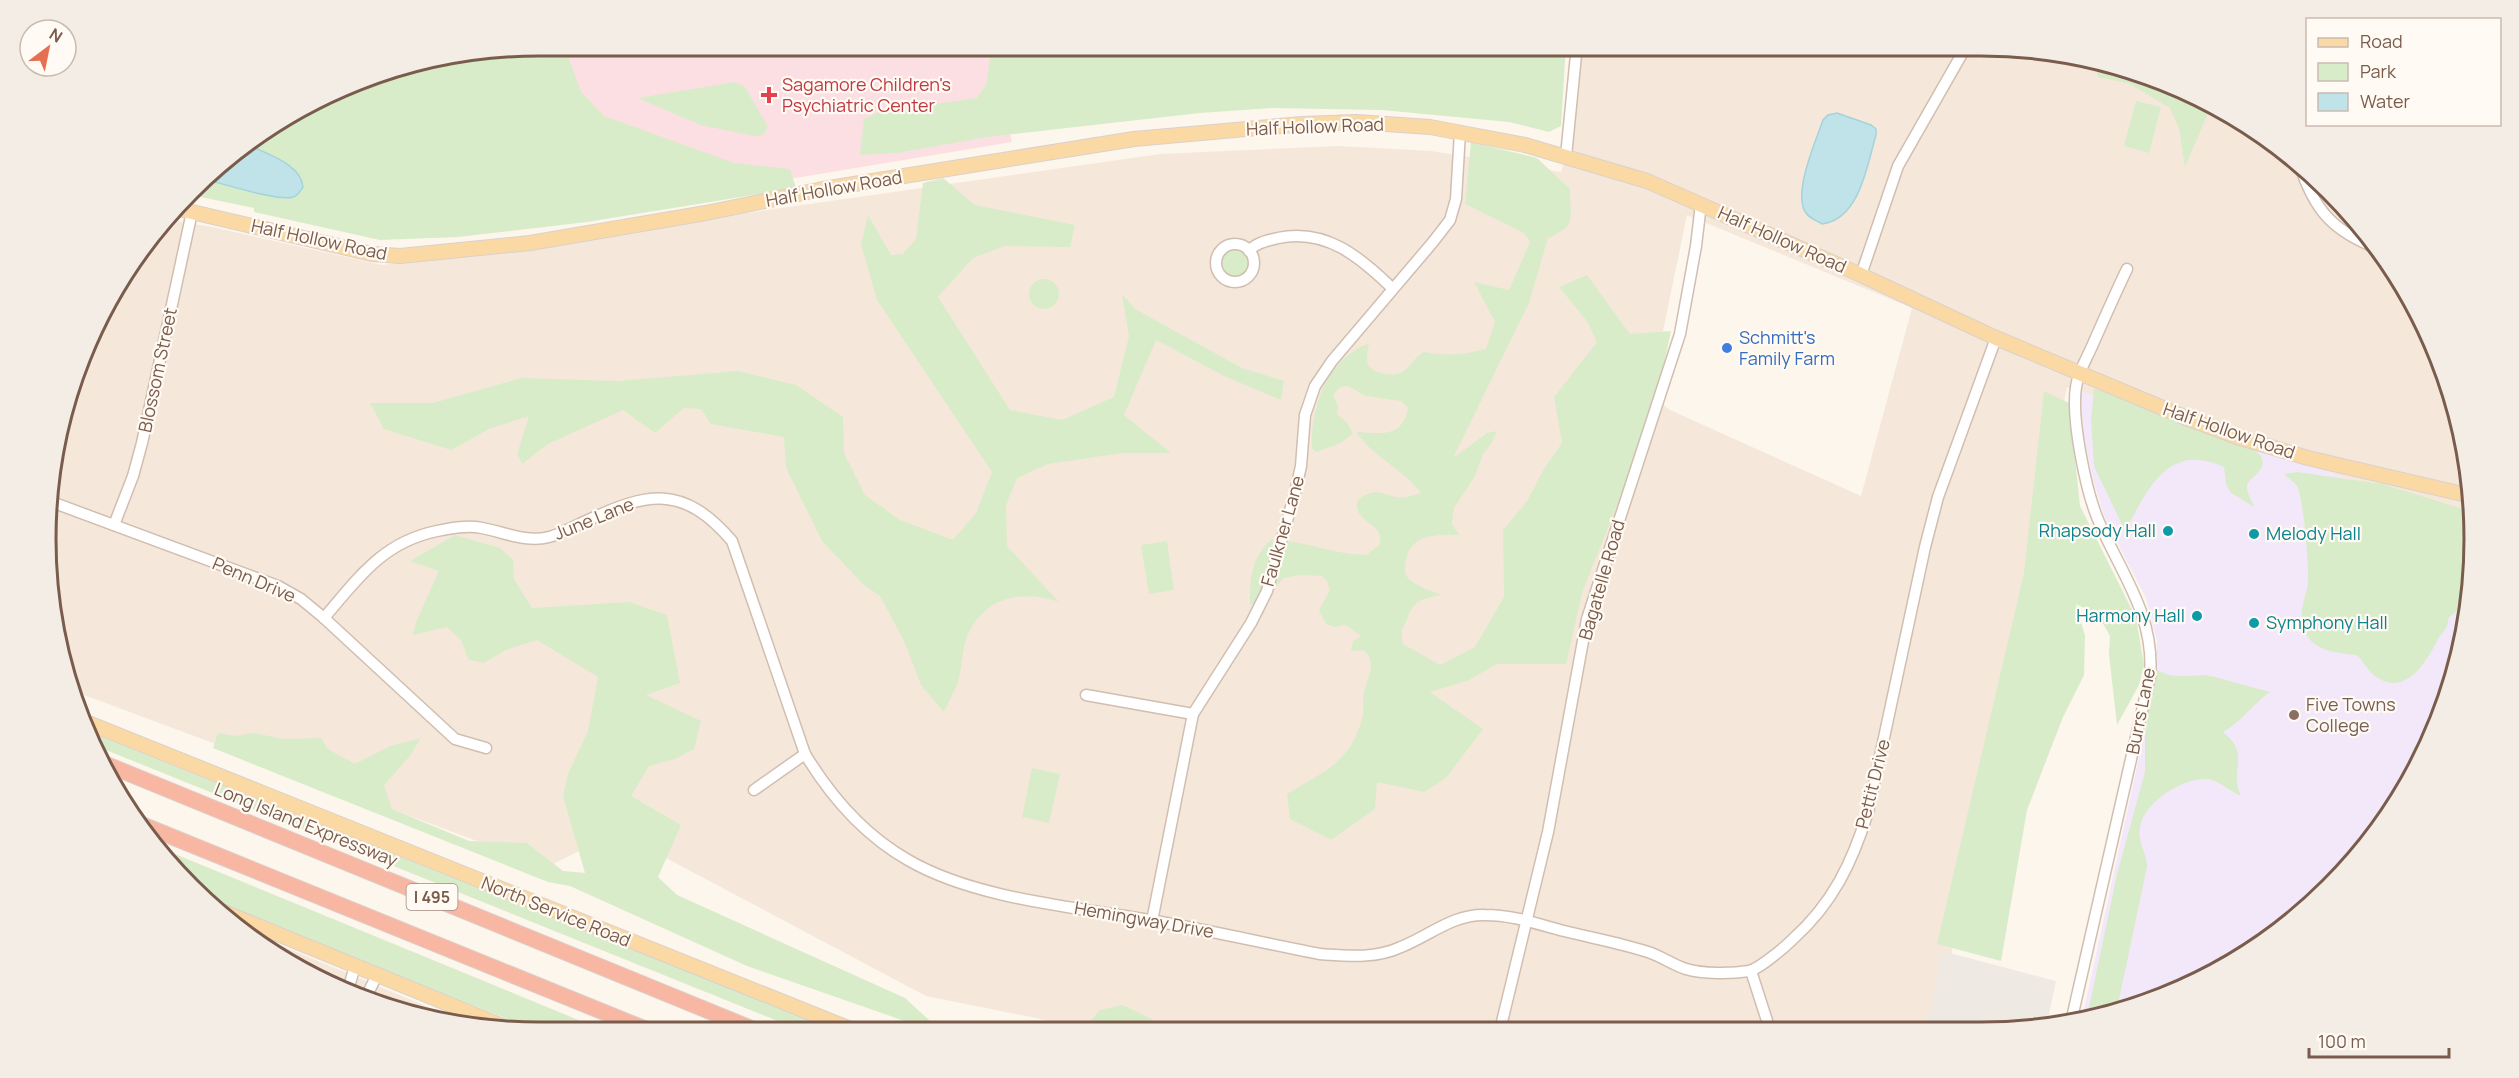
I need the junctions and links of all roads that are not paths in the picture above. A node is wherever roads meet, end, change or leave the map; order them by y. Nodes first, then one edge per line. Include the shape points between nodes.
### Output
1 (1576, 56) edge
2 (1961, 56) edge
3 (1460, 132) junction
4 (1566, 156) junction
5 (2305, 181) edge
6 (1701, 204) junction
7 (186, 210) edge
8 (2362, 242) edge
9 (1249, 251) dead end
10 (2127, 269) dead end
11 (1862, 275) junction
12 (1392, 288) junction
13 (1996, 338) junction
14 (2080, 373) junction
15 (2461, 494) edge
16 (57, 504) edge
17 (114, 525) junction
18 (324, 618) junction
19 (1086, 694) dead end
20 (1193, 714) junction
21 (92, 725) edge
22 (486, 748) dead end
23 (805, 754) junction
24 (112, 767) edge
25 (754, 790) dead end
26 (152, 829) edge
27 (239, 918) edge
28 (1527, 919) junction
29 (1152, 921) junction
30 (355, 966) junction
31 (1751, 971) junction
32 (377, 975) junction
33 (350, 984) edge
34 (369, 991) edge
35 (2074, 1013) edge
36 (484, 1019) edge
37 (628, 1022) edge
38 (736, 1022) edge
39 (833, 1022) edge
40 (1502, 1022) edge
41 (1768, 1022) edge

1 - 4 street
2 - 11 street via 1898,166
3 - 4 main road, Half Hollow Road
3 - 7 main road, Half Hollow Road via 1382,123 1330,123 1134,140 823,189 530,243 400,256 372,254
3 - 12 street, Faulkner Lane via 1456,199 1450,220
4 - 6 main road, Half Hollow Road
5 - 8 street via 2328,218
6 - 11 main road, Half Hollow Road
6 - 28 street, Bagatelle Road via 1680,334 1587,619 1548,832
7 - 17 street, Blossom Street via 142,443 134,476
9 - 12 street via 1259,243 1287,236 1314,237 1356,255
10 - 14 street, Burrs Lane
11 - 13 main road, Half Hollow Road
12 - 20 street, Faulkner Lane via 1315,386 1305,415 1295,493 1266,591 1251,623
13 - 14 main road, Half Hollow Road
13 - 31 street, Pettit Drive via 1938,497 1868,812 1855,854 1813,921
14 - 15 main road, Half Hollow Road via 2189,419 2275,449
14 - 35 street, Burrs Lane via 2076,392 2079,439 2091,497 2101,527 2144,615 2151,659
16 - 17 street, Penn Drive
17 - 18 street, Penn Drive via 278,586
18 - 22 street, Penn Drive via 455,739
18 - 23 street, June Lane via 382,554 405,540 456,527 480,527 529,539 549,538 628,502 648,498 673,500 696,507 732,541
19 - 20 street
20 - 29 street, Faulkner Lane
21 - 39 main road, North Service Road
23 - 25 street
23 - 29 street, Hemingway Drive via 847,812 885,846 909,861 981,889
24 - 38 highway, Long Island Expressway / I 495
26 - 37 highway, I 495
27 - 30 main road
28 - 29 street, Hemingway Drive via 1462,917 1401,948 1354,957 1320,954
28 - 31 street via 1649,952 1686,969
28 - 40 street, Bagatelle Road
30 - 32 main road
30 - 33 street
31 - 41 street
32 - 34 street
32 - 36 main road

